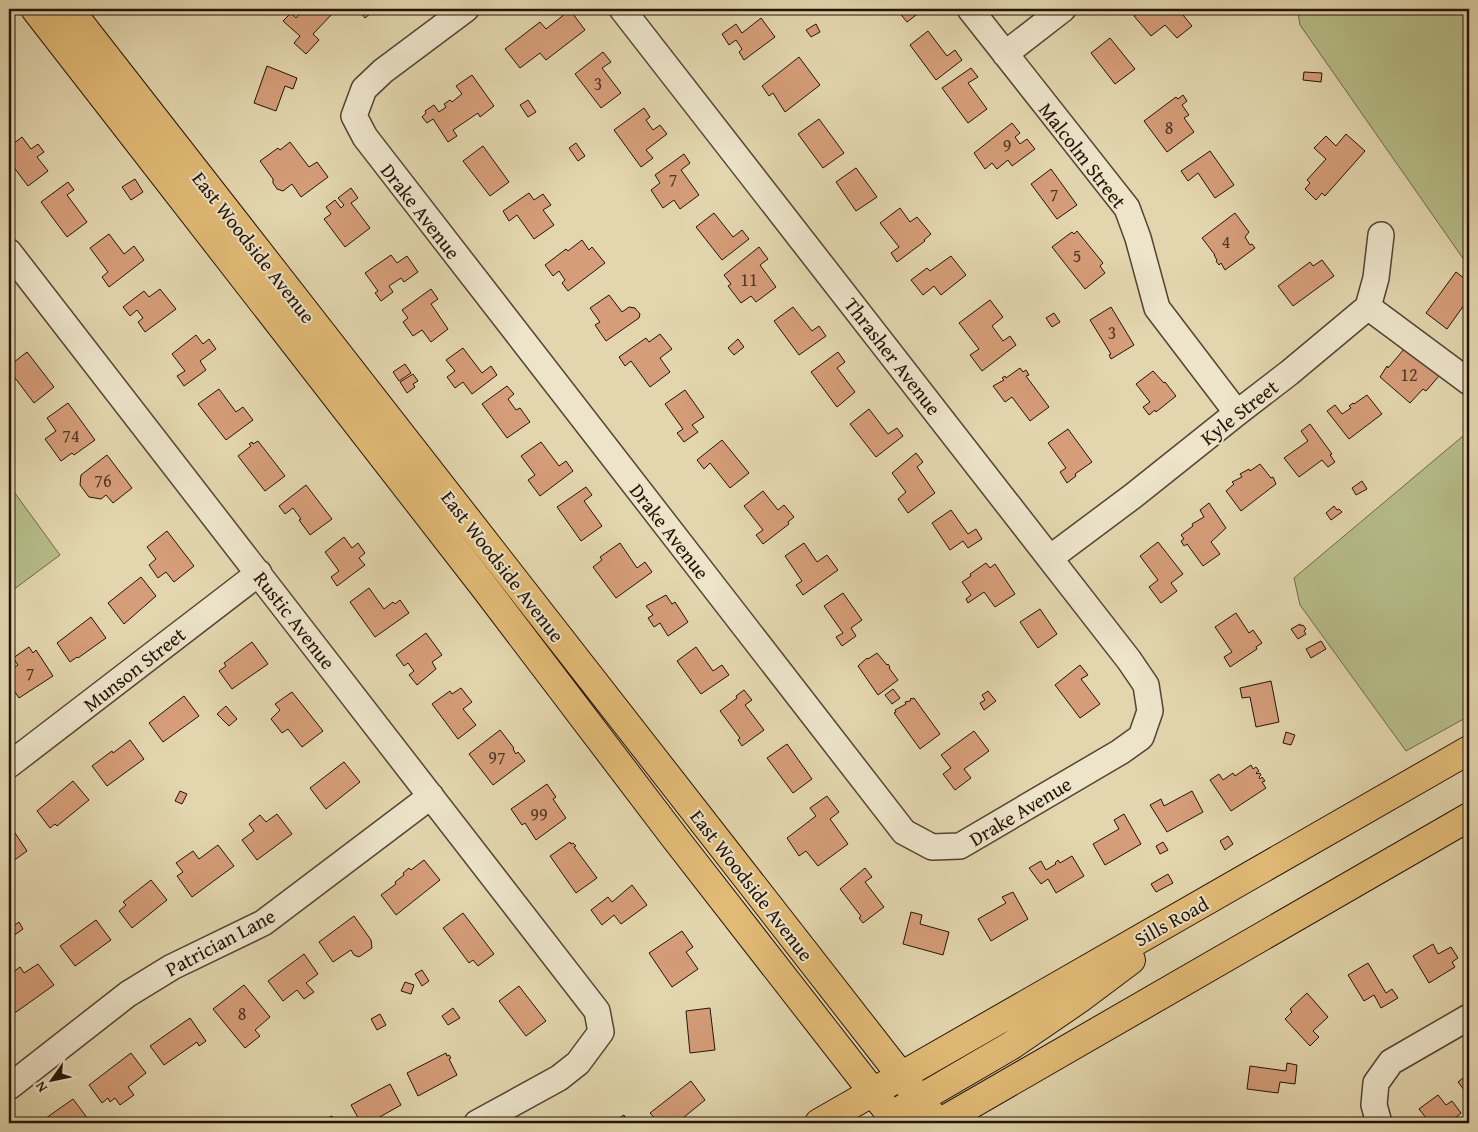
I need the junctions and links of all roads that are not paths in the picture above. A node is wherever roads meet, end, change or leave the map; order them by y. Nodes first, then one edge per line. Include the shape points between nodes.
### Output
1 (35, 9) edge
2 (69, 9) edge
3 (466, 9) edge
4 (622, 9) edge
5 (970, 9) edge
6 (1063, 9) edge
7 (1005, 54) junction
8 (1381, 235) dead end
9 (9, 252) edge
10 (1368, 307) junction
11 (1469, 382) edge
12 (1237, 413) junction
13 (1050, 558) junction
14 (259, 573) junction
15 (1150, 710) joint
16 (1469, 750) edge
17 (9, 765) edge
18 (431, 796) junction
19 (1469, 817) edge
20 (1202, 904) junction
21 (1469, 1016) edge
22 (901, 1076) junction
23 (9, 1087) edge
24 (872, 1092) junction
25 (919, 1099) junction
26 (889, 1121) edge
27 (477, 1123) edge
28 (819, 1123) edge
29 (938, 1123) edge
30 (1379, 1123) edge

1 - 24 main road, East Woodside Avenue via 486,588
2 - 22 main road, East Woodside Avenue
3 - 15 street, Drake Avenue via 364,89 354,116 365,137 904,832 932,847 960,846 1141,737
4 - 13 street, Thrasher Avenue
5 - 7 street, Malcolm Street
6 - 7 street
7 - 12 street, Malcolm Street via 1127,208 1157,308
8 - 10 street via 1376,278
9 - 14 street, Rustic Avenue
10 - 11 street
10 - 12 street, Kyle Street
12 - 13 street, Kyle Street
13 - 15 street, Thrasher Avenue via 1146,685
14 - 17 street, Munson Street
14 - 18 street, Rustic Avenue
16 - 20 main road, Sills Road
18 - 23 street, Patrician Lane via 263,923 172,967 128,994
18 - 27 street, Rustic Avenue via 582,990 597,1011 601,1032 578,1063 559,1078
19 - 29 main road
20 - 22 main road, Sills Road
20 - 25 main road via 1120,969 1012,1045
21 - 30 street via 1390,1062 1376,1083 1374,1105
22 - 24 main road, Sills Road
22 - 25 main road, East Woodside Avenue
24 - 26 main road, East Woodside Avenue
24 - 28 main road, Sills Road
25 - 26 main road
25 - 29 main road, East Woodside Avenue

